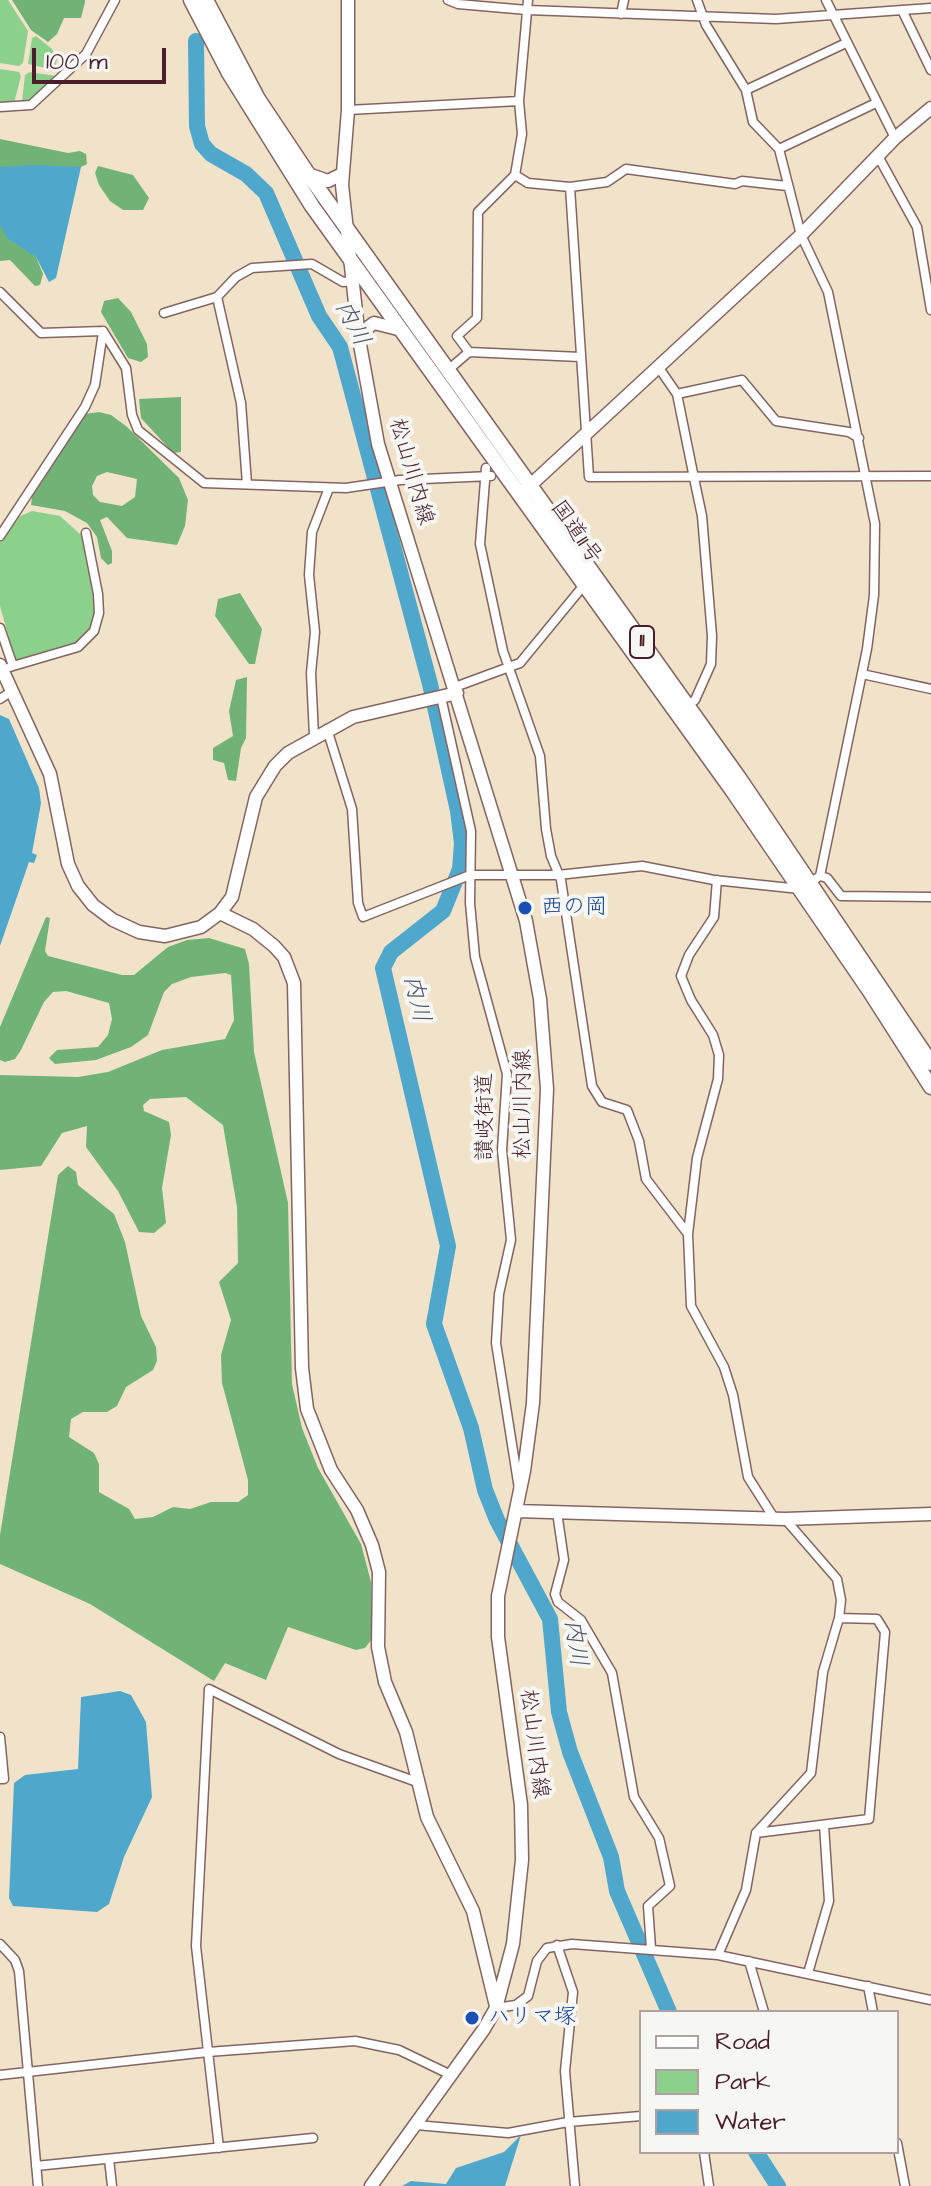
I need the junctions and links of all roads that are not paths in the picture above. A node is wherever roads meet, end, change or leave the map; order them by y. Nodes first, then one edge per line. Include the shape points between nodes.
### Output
1 (115, 0) edge
2 (191, 0) edge
3 (206, 0) edge
4 (348, 0) edge
5 (448, 0) edge
6 (528, 0) edge
7 (624, 0) edge
8 (697, 0) edge
9 (826, 0) edge
10 (931, 8) edge
11 (527, 10) junction
12 (902, 10) junction
13 (621, 14) junction
14 (834, 15) junction
15 (703, 17) junction
16 (846, 43) junction
17 (931, 70) edge
18 (746, 90) junction
19 (519, 101) junction
20 (876, 103) junction
21 (0, 107) edge
22 (931, 108) edge
23 (348, 110) junction
24 (895, 138) junction
25 (779, 149) junction
26 (878, 156) junction
27 (308, 174) junction
28 (342, 174) junction
29 (515, 175) junction
30 (787, 186) junction
31 (570, 187) junction
32 (346, 227) junction
33 (801, 235) junction
34 (350, 256) junction
35 (353, 281) junction
36 (0, 292) edge
37 (217, 297) junction
38 (931, 310) edge
39 (164, 313) dead end
40 (402, 330) junction
41 (103, 331) junction
42 (359, 339) junction
43 (469, 352) junction
44 (580, 357) junction
45 (659, 368) junction
46 (448, 370) junction
47 (677, 394) junction
48 (587, 435) junction
49 (859, 438) junction
50 (866, 476) junction
51 (931, 476) edge
52 (694, 478) junction
53 (247, 484) junction
54 (387, 484) junction
55 (329, 488) junction
56 (527, 490) junction
57 (86, 533) dead end
58 (0, 536) edge
59 (584, 585) junction
60 (0, 628) edge
61 (5, 667) edge
62 (509, 668) junction
63 (862, 674) junction
64 (931, 689) edge
65 (456, 690) junction
66 (12, 691) junction
67 (439, 697) junction
68 (0, 699) edge
69 (682, 709) junction
70 (327, 728) junction
71 (314, 736) junction
72 (513, 874) junction
73 (558, 875) junction
74 (467, 876) junction
75 (717, 880) junction
76 (811, 883) junction
77 (931, 897) edge
78 (220, 913) junction
79 (931, 1063) edge
80 (931, 1087) edge
81 (688, 1234) junction
82 (519, 1493) junction
83 (516, 1511) junction
84 (557, 1512) junction
85 (931, 1514) edge
86 (780, 1519) junction
87 (839, 1618) junction
88 (0, 1737) edge
89 (0, 1779) edge
90 (417, 1782) junction
91 (824, 1825) junction
92 (756, 1833) junction
93 (0, 1944) edge
94 (557, 1945) junction
95 (649, 1948) junction
96 (718, 1955) junction
97 (749, 1961) junction
98 (808, 1973) junction
99 (868, 1986) junction
100 (931, 2000) edge
101 (496, 2008) junction
102 (763, 2010) edge
103 (873, 2010) edge
104 (208, 2052) junction
105 (28, 2072) junction
106 (0, 2075) edge
107 (451, 2075) junction
108 (639, 2116) edge
109 (568, 2122) junction
110 (416, 2125) junction
111 (313, 2138) dead end
112 (219, 2148) junction
113 (704, 2154) edge
114 (899, 2154) edge
115 (109, 2159) junction
116 (36, 2166) junction
117 (38, 2186) edge
118 (112, 2186) edge
119 (371, 2186) edge
120 (575, 2186) edge
121 (709, 2186) edge
122 (905, 2186) edge

1 - 21 street via 86,54 31,105
2 - 34 highway, 国道11号 / 11 via 276,152
3 - 27 highway, 国道11号 / 11 via 258,99
4 - 23 street, 松山川内線
5 - 11 street
6 - 11 street
7 - 13 street
8 - 15 street
9 - 14 street
10 - 12 street
11 - 13 street
11 - 19 street
12 - 14 street
12 - 17 street
13 - 15 street
14 - 15 street
14 - 16 street
15 - 18 street
16 - 18 street
16 - 20 street
18 - 25 street via 753,122
19 - 23 street
19 - 29 street via 522,134
20 - 24 street
20 - 25 street
22 - 24 street
23 - 28 street, 松山川内線
24 - 26 street
25 - 30 street
26 - 33 street
26 - 38 street via 917,227
27 - 28 street via 328,181
27 - 32 highway, 国道11号 / 11
28 - 32 street, 松山川内線
29 - 31 street via 528,183
29 - 43 street via 478,212 477,318 457,336
30 - 31 street via 626,169 607,182
30 - 33 street
31 - 44 street
32 - 34 street, 松山川内線
32 - 46 highway, 国道11号 / 11
33 - 45 street
33 - 49 street via 828,292
34 - 35 street, 松山川内線
34 - 40 highway, 国道11号 / 11
35 - 37 street via 343,282 312,264 252,268
35 - 42 street, 松山川内線
36 - 41 street via 41,333
37 - 39 street
37 - 53 street via 241,403
40 - 42 street via 374,323
40 - 56 highway, 国道11号 / 11
41 - 53 street via 126,368 138,430 204,483
41 - 58 street via 102,355 85,407
42 - 54 street, 松山川内線
43 - 44 street
43 - 46 street
44 - 48 street
45 - 47 street
45 - 48 street
46 - 56 highway, 国道11号 / 11
47 - 49 street via 742,380 776,421
47 - 52 street
48 - 52 street via 589,477
48 - 56 street
49 - 50 street
50 - 51 street
50 - 52 street
50 - 63 street via 875,524 874,595
52 - 69 street via 702,516 711,664 695,700
53 - 55 street
54 - 55 street
54 - 62 street via 487,473 480,544
54 - 65 street, 松山川内線
55 - 71 street via 312,532 309,575 315,632
56 - 59 highway, 国道11号 / 11
56 - 69 highway, 国道11号 / 11
57 - 61 street via 98,594 94,631 78,647
59 - 62 street via 520,663
59 - 69 highway, 国道11号 / 11
60 - 61 street
61 - 66 street
62 - 65 street
62 - 73 street via 540,756 546,829
63 - 64 street
63 - 76 street
65 - 67 street
65 - 72 street, 松山川内線
66 - 68 street
66 - 78 street via 50,774 72,876 93,905 126,927 165,936 201,927
67 - 70 street via 377,710
67 - 74 street, 讃岐街道 via 468,812
69 - 76 highway, 国道11号 / 11
70 - 71 street
70 - 74 street via 352,809 363,917
71 - 78 street via 275,766 256,797 237,884
72 - 73 street
72 - 74 street
72 - 82 street, 松山川内線 via 533,955 547,1089 533,1403
73 - 75 street via 642,866
73 - 81 street via 592,1086 602,1102 627,1110 646,1179
74 - 82 street, 讃岐街道 via 475,957 507,1074 502,1150 511,1240 499,1294 496,1343
75 - 76 street
75 - 81 street via 714,917 681,976 719,1055 718,1079 697,1158
76 - 77 street via 827,878 841,896
76 - 79 highway, 国道11号 / 11
76 - 80 highway, 国道11号 / 11
78 - 90 street via 274,946 294,983 303,1389 320,1448 357,1510 376,1558 381,1666 406,1732
81 - 86 street via 691,1306 724,1367 748,1477
82 - 83 street, 松山川内線
83 - 84 street
83 - 101 street, 松山川内線 via 498,1596 498,1637 521,1805 522,1860 513,1944
84 - 86 street
84 - 95 street via 564,1560 555,1594 581,1620 612,1673 634,1797 659,1838 670,1886 648,1906
85 - 86 street
86 - 87 street via 837,1579
87 - 91 street via 877,1619 885,1632 869,1819
87 - 92 street via 823,1672 811,1773
88 - 89 street
90 - 101 street via 427,1817 473,1911
90 - 104 street via 339,1754 209,1689 196,1946
91 - 92 street
91 - 98 street via 829,1901
92 - 96 street via 746,1890
93 - 105 street via 19,1971
94 - 95 street
94 - 101 street via 537,1961 528,1996 516,2005
94 - 109 street via 573,1992 565,2071
95 - 96 street
96 - 97 street
97 - 98 street
97 - 102 street
98 - 99 street
99 - 100 street
99 - 103 street
101 - 107 street, 松山川内線
104 - 105 street
104 - 107 street via 377,2043
104 - 112 street
105 - 106 street
105 - 116 street
107 - 110 street, 松山川内線
108 - 109 street
109 - 110 street via 508,2133
109 - 120 street
110 - 119 street, 松山川内線
111 - 112 street
112 - 115 street
113 - 121 street
114 - 122 street
115 - 116 street
115 - 118 street
116 - 117 street

